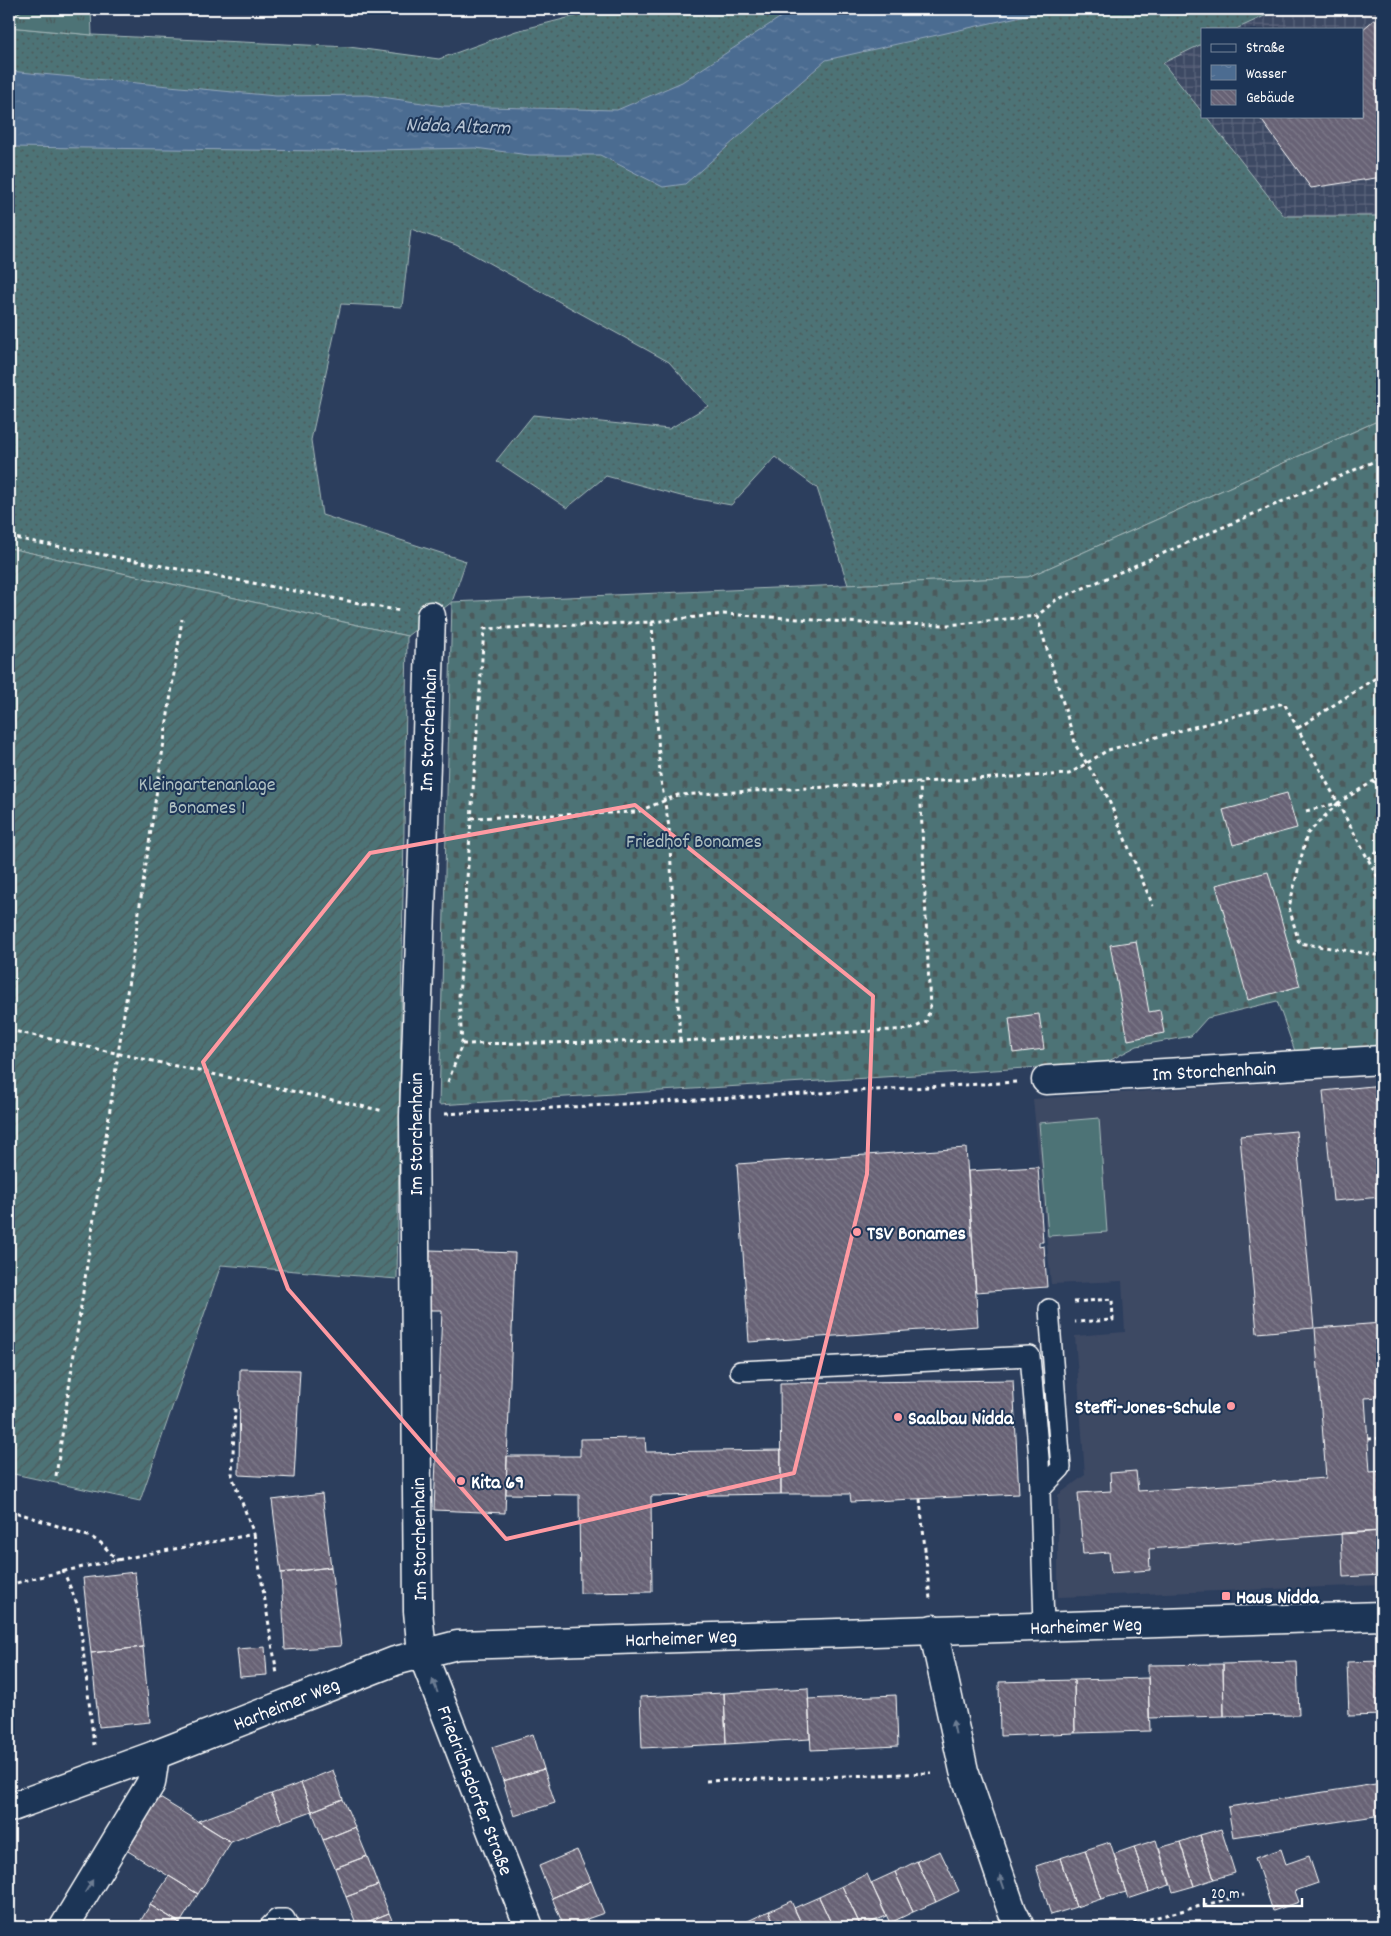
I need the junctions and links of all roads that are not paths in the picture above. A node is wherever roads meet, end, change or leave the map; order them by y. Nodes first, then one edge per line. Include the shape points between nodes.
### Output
1 (431, 616) road end
2 (1382, 1060) edge
3 (1046, 1080) road end
4 (1049, 1309) dead end
5 (740, 1371) dead end
6 (1040, 1490) junction
7 (1382, 1616) edge
8 (1044, 1626) junction
9 (933, 1629) junction
10 (422, 1652) junction
11 (155, 1755) junction
12 (9, 1808) edge
13 (64, 1927) edge
14 (269, 1927) edge
15 (289, 1927) edge
16 (529, 1927) edge
17 (1020, 1927) edge

1 - 10 street, Im Storchenhain via 414,1116 418,1611
2 - 3 street, Im Storchenhain
4 - 6 lane via 1061,1468
5 - 6 lane via 1030,1356
6 - 8 lane
7 - 8 street, Harheimer Weg
8 - 9 street, Harheimer Weg
9 - 10 street, Harheimer Weg via 491,1642
17 -> 9 street via 964,1771
10 - 11 street, Harheimer Weg
16 -> 10 street, Friedrichsdorfer Straße
11 - 12 street, Harheimer Weg
13 -> 11 street via 151,1784
14 - 15 lane via 277,1919 285,1919

